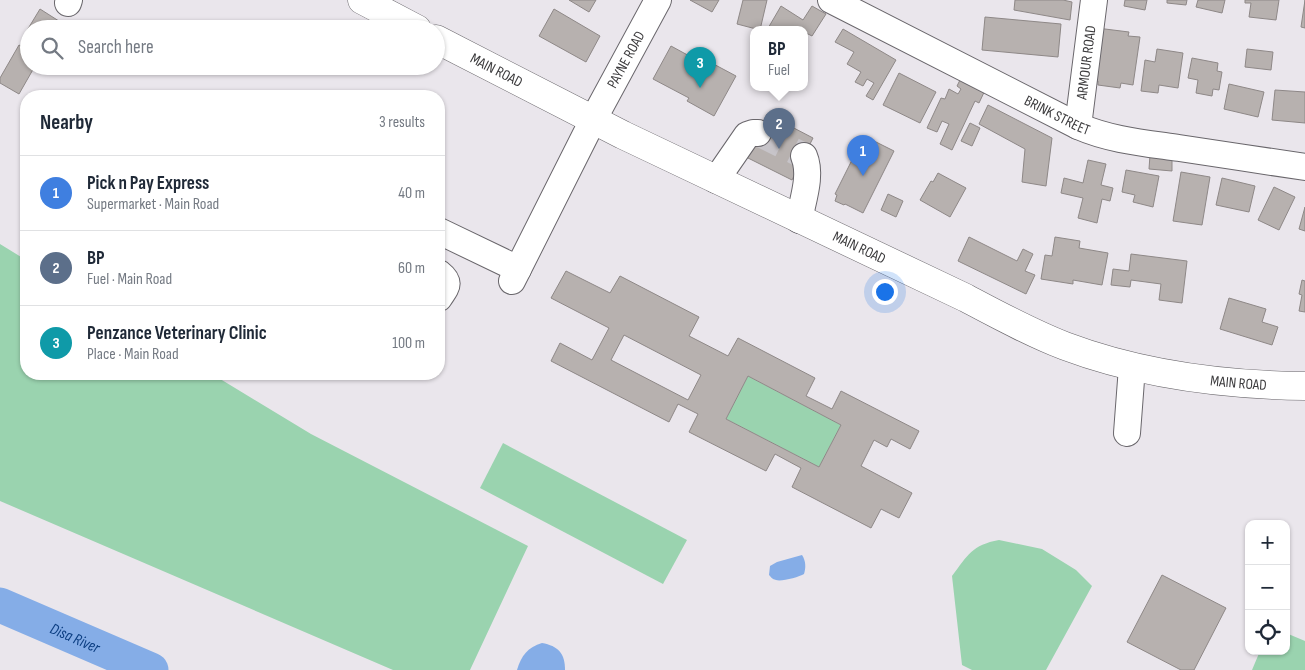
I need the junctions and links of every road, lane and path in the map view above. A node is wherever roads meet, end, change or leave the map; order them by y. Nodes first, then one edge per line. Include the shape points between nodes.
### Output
1 (362, 0) edge
2 (658, 0) edge
3 (831, 0) edge
4 (1094, 0) edge
5 (400, 20) edge
6 (445, 43) edge
7 (593, 120) junction
8 (1078, 126) junction
9 (758, 133) dead end
10 (804, 156) dead end
11 (1305, 167) edge
12 (716, 180) junction
13 (799, 220) junction
14 (445, 234) edge
15 (1132, 367) junction
16 (1305, 386) edge
17 (1127, 433) dead end

1 - 5 main road
2 - 7 street, PAYNE ROAD
3 - 8 street, BRINK STREET
4 - 8 street, ARMOUR ROAD
6 - 7 main road, MAIN ROAD
7 - 12 main road, MAIN ROAD
7 - 14 street, PAYNE ROAD via 515,275
8 - 11 street, BRINK STREET via 1117,138
9 - 12 street via 748,135
10 - 13 street via 808,165
12 - 13 main road, MAIN ROAD
13 - 15 main road, MAIN ROAD via 1065,346
15 - 16 main road, MAIN ROAD via 1189,378
15 - 17 street

